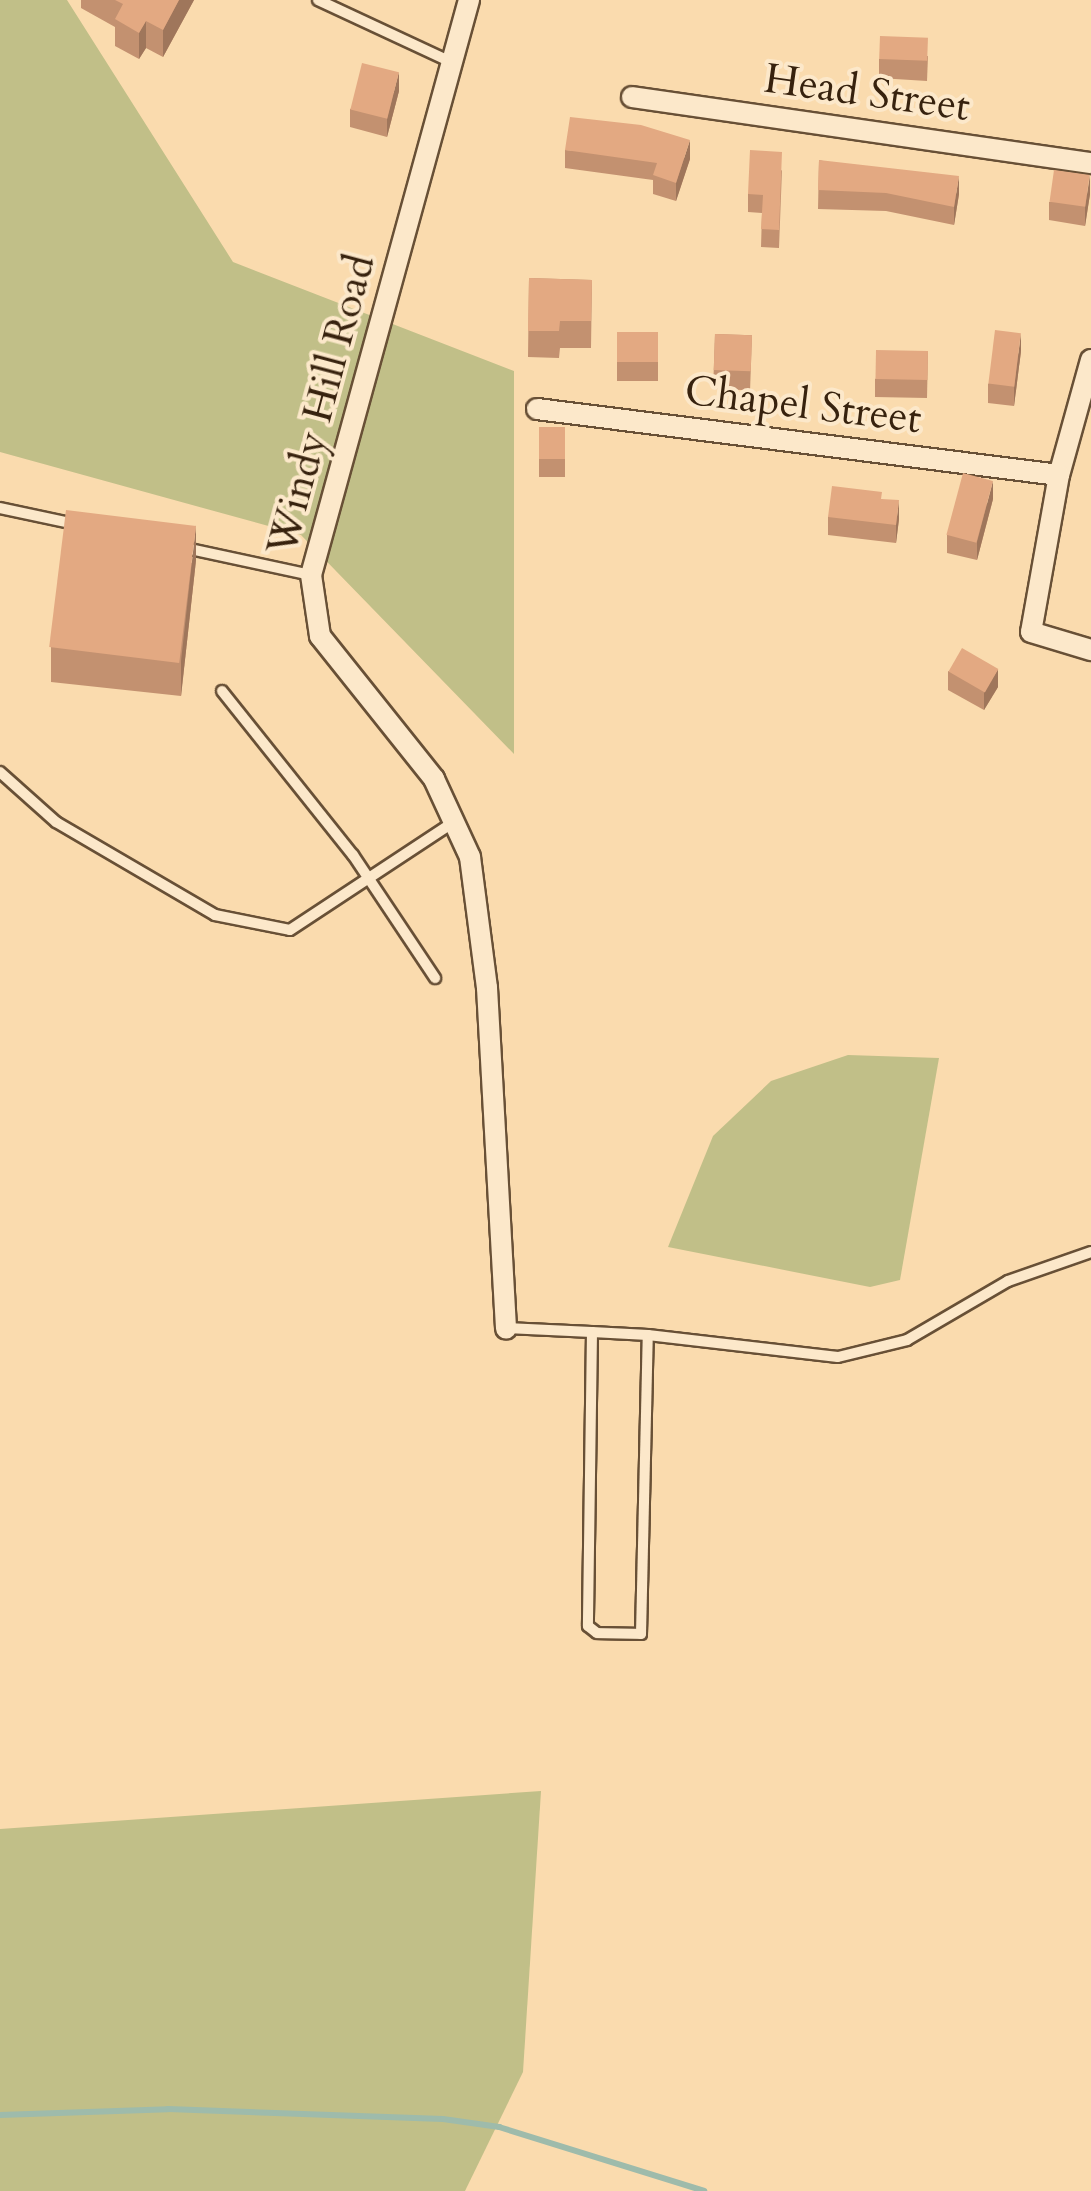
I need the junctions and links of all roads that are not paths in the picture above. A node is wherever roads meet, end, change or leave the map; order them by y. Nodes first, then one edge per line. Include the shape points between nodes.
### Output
1 (318, 0) edge
2 (470, 0) edge
3 (453, 63) junction
4 (632, 97) dead end
5 (1091, 162) edge
6 (1091, 360) edge
7 (537, 409) dead end
8 (1059, 475) junction
9 (0, 508) edge
10 (94, 528) edge
11 (166, 544) edge
12 (310, 575) junction
13 (1091, 650) edge
14 (222, 692) dead end
15 (0, 772) edge
16 (456, 820) junction
17 (369, 884) junction
18 (435, 978) dead end
19 (1091, 1252) edge
20 (506, 1328) joint
21 (592, 1332) junction
22 (648, 1335) junction

1 - 3 lane
2 - 3 street, Windy Hill Road
3 - 12 street, Windy Hill Road
4 - 5 street, Head Street
6 - 8 street
7 - 8 street, Chapel Street
8 - 13 street via 1031,632
9 - 10 lane
11 - 12 lane
12 - 16 street, Windy Hill Road via 320,636 434,779
14 - 17 lane
15 - 17 lane via 56,822 215,915 290,930
16 - 17 lane
16 - 20 street, Windy Hill Road via 480,912
17 - 18 lane
19 - 22 lane via 1008,1281 907,1340 838,1358
20 - 21 lane
21 - 22 lane
21 - 22 lane via 588,1626 597,1633 641,1634 646,1623

